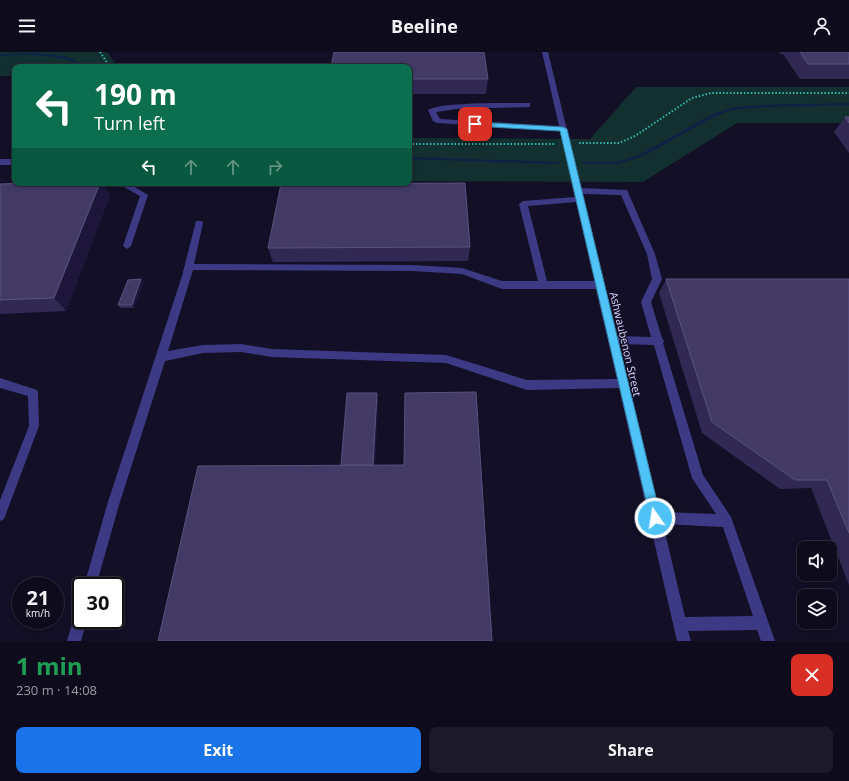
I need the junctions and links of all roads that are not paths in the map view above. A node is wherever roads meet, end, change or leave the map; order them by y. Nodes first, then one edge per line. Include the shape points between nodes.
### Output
1 (545, 52) edge
2 (527, 104) dead end
3 (563, 129) junction
4 (0, 162) edge
5 (12, 162) edge
6 (126, 186) edge
7 (579, 195) junction
8 (199, 223) dead end
9 (128, 246) dead end
10 (189, 266) junction
11 (543, 285) junction
12 (600, 286) junction
13 (613, 340) junction
14 (659, 340) junction
15 (161, 357) junction
16 (0, 383) edge
17 (623, 383) junction
18 (0, 515) edge
19 (655, 518) junction
20 (728, 521) junction
21 (93, 577) edge
22 (762, 623) junction
23 (680, 624) junction
24 (77, 629) edge
25 (74, 641) edge
26 (684, 641) edge
27 (768, 641) edge

1 - 3 street, Ashwaubenon Street
2 - 3 street via 432,110 437,121
3 - 7 street, Ashwaubenon Street
4 - 5 street
6 - 9 street via 144,195
7 - 11 street via 523,204
7 - 12 street, Ashwaubenon Street
7 - 14 street via 624,192 651,254 657,279 646,302
8 - 10 street
10 - 11 street via 462,271 502,285
10 - 15 street
11 - 12 street
12 - 13 street, Ashwaubenon Street
13 - 14 street
13 - 17 street, Ashwaubenon Street
14 - 20 street via 682,429 698,478
15 - 17 street via 203,349 241,348 272,353 446,359 527,385
15 - 21 street
16 - 18 street via 33,393 34,426
17 - 19 street, Ashwaubenon Street
19 - 20 street
19 - 23 street, Ashwaubenon Street
20 - 22 street
22 - 23 street
22 - 27 street
23 - 26 street, Ashwaubenon Street
24 - 25 street

